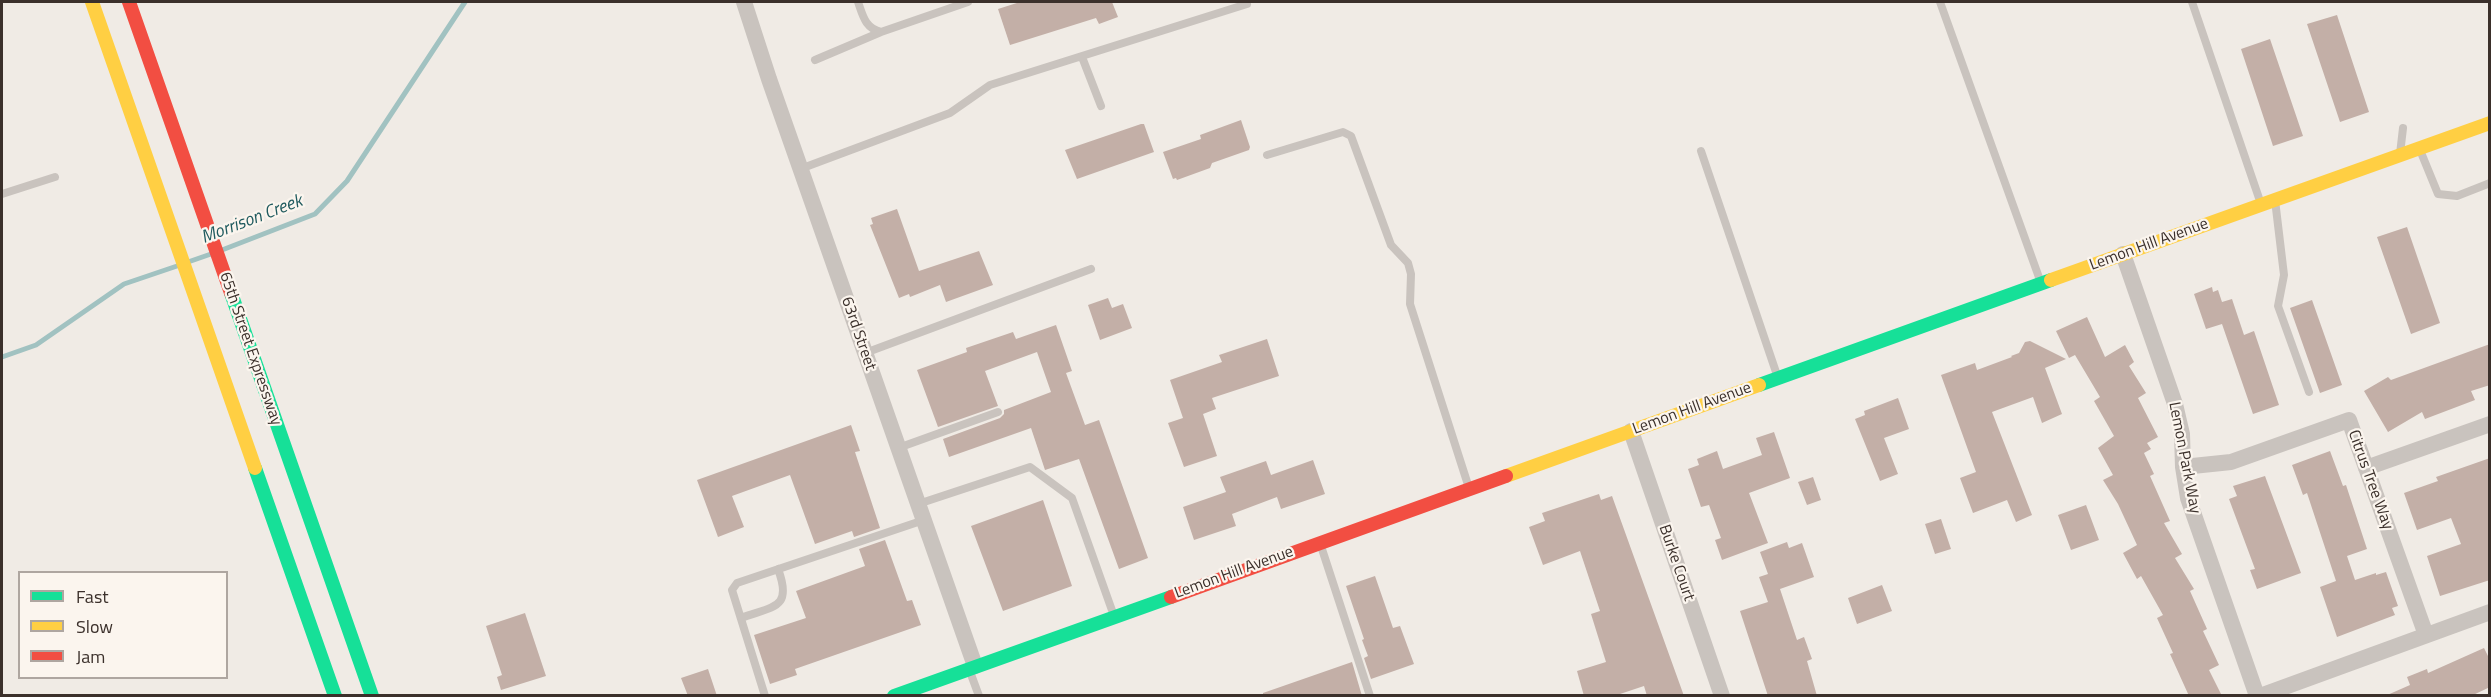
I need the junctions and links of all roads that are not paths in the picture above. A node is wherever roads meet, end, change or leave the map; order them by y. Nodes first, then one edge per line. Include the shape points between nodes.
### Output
1 (92, 2) edge
2 (129, 2) edge
3 (744, 2) edge
4 (858, 2) edge
5 (968, 2) edge
6 (1940, 2) edge
7 (2192, 2) edge
8 (1248, 4) dead end
9 (881, 32) junction
10 (1082, 57) junction
11 (815, 60) dead end
12 (1101, 106) dead end
13 (2489, 125) edge
14 (2403, 128) dead end
15 (2419, 148) junction
16 (1701, 152) dead end
17 (2400, 154) junction
18 (1267, 155) dead end
19 (800, 169) junction
20 (54, 177) dead end
21 (2490, 183) edge
22 (2, 194) edge
23 (2275, 200) junction
24 (2261, 205) junction
25 (2123, 254) junction
26 (1091, 269) dead end
27 (2042, 283) junction
28 (864, 353) junction
29 (1778, 378) junction
30 (2309, 392) dead end
31 (998, 412) dead end
32 (2490, 424) edge
33 (1630, 431) junction
34 (898, 448) junction
35 (2183, 467) junction
36 (2366, 468) junction
37 (1470, 489) junction
38 (921, 512) junction
39 (1320, 543) junction
40 (778, 569) junction
41 (2490, 612) edge
42 (1114, 616) junction
43 (741, 618) junction
44 (2426, 635) junction
45 (972, 667) junction
46 (335, 696) edge
47 (372, 696) edge
48 (765, 696) edge
49 (894, 696) edge
50 (979, 696) edge
51 (1370, 696) edge
52 (1722, 696) edge
53 (2258, 696) edge

1 - 46 street, 65th Street Expressway
2 - 47 street, 65th Street Expressway
3 - 19 street, 63rd Street
4 - 9 lane via 866,24
5 - 9 lane
6 - 27 lane
7 - 24 lane
8 - 10 lane
9 - 11 lane
10 - 12 lane
10 - 19 lane via 990,86 950,113
13 - 15 street, Lemon Hill Avenue
14 - 17 lane
15 - 17 street, Lemon Hill Avenue
15 - 21 lane via 2439,194 2457,196
16 - 29 lane
17 - 23 street, Lemon Hill Avenue
18 - 37 lane via 1343,132 1351,136 1391,245 1408,264 1410,304
19 - 28 street, 63rd Street
20 - 22 lane
23 - 24 street, Lemon Hill Avenue
23 - 30 lane via 2284,276 2278,306
24 - 25 street, Lemon Hill Avenue
25 - 27 street, Lemon Hill Avenue
25 - 35 street, Lemon Park Way via 2175,404 2182,434
26 - 28 lane
27 - 29 street, Lemon Hill Avenue
28 - 34 street, 63rd Street
29 - 33 street, Lemon Hill Avenue
31 - 34 lane
32 - 36 street
33 - 37 street, Lemon Hill Avenue
33 - 52 street, Burke Court
34 - 38 street, 63rd Street
35 - 36 street, Citrus Tree Way via 2231,462 2349,420
35 - 53 street, Lemon Park Way via 2188,498
36 - 44 street, Citrus Tree Way
37 - 39 street, Lemon Hill Avenue
38 - 40 lane
38 - 42 lane via 1030,467 1072,498
38 - 45 street, 63rd Street
39 - 42 street, Lemon Hill Avenue
39 - 51 lane
40 - 43 lane via 784,597 779,603
40 - 43 lane via 737,583 732,590
41 - 44 street, Lemon Park Way
42 - 45 street, Lemon Hill Avenue
43 - 48 lane
44 - 53 street, Lemon Park Way
45 - 49 street, Lemon Hill Avenue
45 - 50 lane

